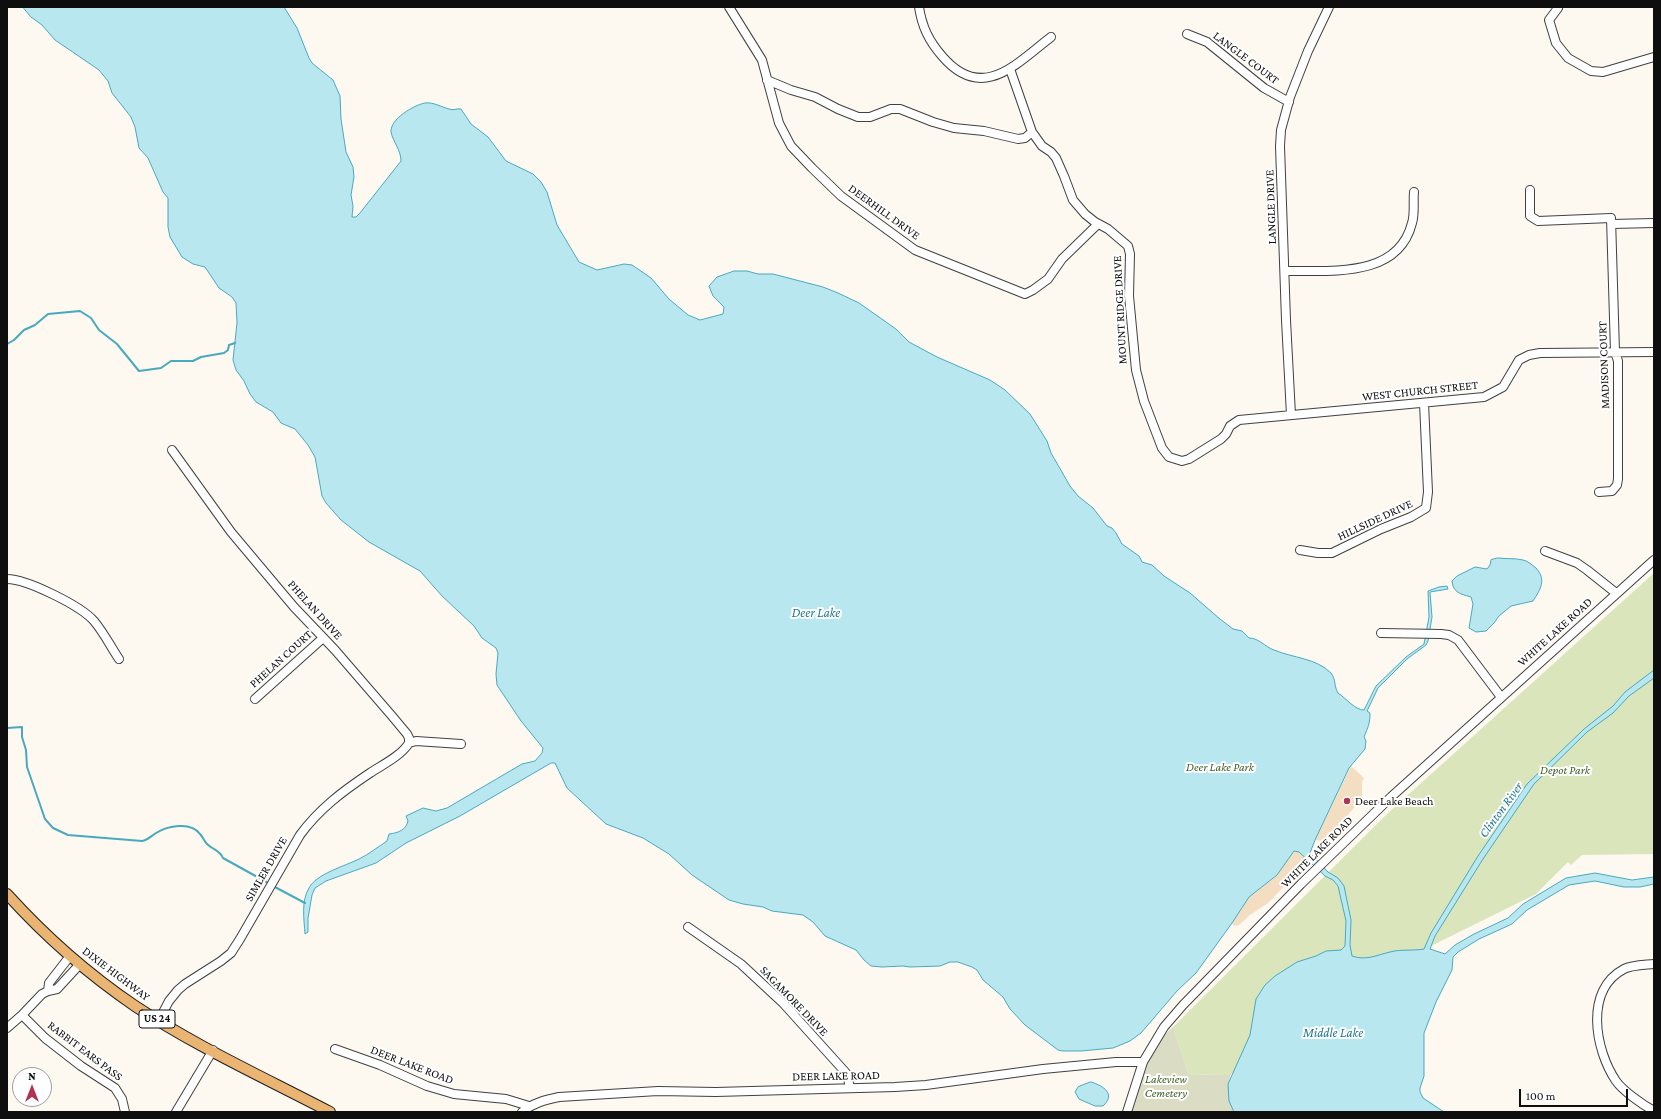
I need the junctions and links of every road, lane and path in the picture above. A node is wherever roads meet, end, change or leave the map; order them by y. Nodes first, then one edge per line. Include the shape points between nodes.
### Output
1 (729, 7) edge
2 (919, 7) edge
3 (1329, 7) edge
4 (1557, 7) edge
5 (1187, 34) dead end
6 (1051, 37) dead end
7 (1654, 57) edge
8 (1010, 69) junction
9 (767, 80) junction
10 (1289, 102) junction
11 (1032, 132) junction
12 (1530, 190) dead end
13 (1414, 192) dead end
14 (1654, 223) edge
15 (1098, 224) junction
16 (1612, 224) junction
17 (1285, 271) junction
18 (1614, 352) junction
19 (1654, 352) edge
20 (1424, 403) junction
21 (1291, 415) junction
22 (172, 450) dead end
23 (1186, 460) joint
24 (1599, 492) dead end
25 (1300, 550) dead end
26 (1545, 551) dead end
27 (1654, 560) edge
28 (7, 579) edge
29 (1616, 593) junction
30 (1382, 633) dead end
31 (323, 638) junction
32 (119, 660) dead end
33 (1501, 697) junction
34 (255, 699) dead end
35 (409, 743) junction
36 (461, 744) dead end
37 (7, 894) edge
38 (688, 928) dead end
39 (70, 956) junction
40 (80, 964) junction
41 (1654, 964) edge
42 (48, 991) junction
43 (22, 1015) junction
44 (159, 1020) junction
45 (7, 1028) edge
46 (335, 1049) dead end
47 (213, 1050) junction
48 (1143, 1062) junction
49 (850, 1088) junction
50 (529, 1106) junction
51 (1654, 1111) edge
52 (125, 1112) edge
53 (176, 1112) edge
54 (330, 1112) edge
55 (522, 1112) edge
56 (1126, 1112) edge

1 - 9 street, DEERHILL DRIVE via 762,60
2 - 8 street via 922,23 931,42 956,70 978,78 989,77
3 - 10 street, LANGLE DRIVE via 1308,51
4 - 7 street via 1549,20 1556,43 1568,58 1591,71 1603,72
5 - 10 street, LANGLE COURT via 1207,42 1264,88
6 - 8 street
8 - 11 street
9 - 11 street via 815,97 858,117 870,117 890,109 900,109 954,128 984,131 1018,139 1025,138
9 - 15 street, DEERHILL DRIVE via 779,124 791,146 841,196 922,253 1025,294 1048,279 1062,259
10 - 17 street, LANGLE DRIVE via 1281,130 1280,146
11 - 15 street via 1042,146 1056,158 1073,200
12 - 16 street via 1530,216 1538,221 1611,218
13 - 17 street via 1413,222 1406,239 1385,260 1376,265 1360,268
14 - 16 street
15 - 23 street, MOUNT RIDGE DRIVE via 1128,246 1129,296 1138,384 1162,448 1169,457
16 - 18 street, MADISON COURT
17 - 21 street, LANGLE DRIVE
18 - 19 street, WEST CHURCH STREET
18 - 20 street, WEST CHURCH STREET via 1529,355 1519,360 1503,387 1493,393 1484,397
18 - 24 street, MADISON COURT via 1618,361 1618,479 1617,486 1612,491
20 - 21 street, WEST CHURCH STREET
20 - 25 street, HILLSIDE DRIVE via 1428,492 1426,508 1332,552
21 - 23 street, WEST CHURCH STREET via 1238,420 1221,439
22 - 31 street, PHELAN DRIVE via 231,532
26 - 29 street via 1577,563
27 - 29 street, WHITE LAKE ROAD
28 - 32 street via 14,579 46,592 86,612 103,633
29 - 33 street, WHITE LAKE ROAD
30 - 33 street via 1449,635 1458,640
31 - 34 street, PHELAN COURT
31 - 35 street, PHELAN DRIVE via 407,734
33 - 48 street, WHITE LAKE ROAD via 1318,867 1183,1005 1164,1027
35 - 36 street via 416,741
35 - 44 street, SIMLER DRIVE via 328,803 309,822 231,953 178,990
37 - 39 main road, DIXIE HIGHWAY / US 24
38 - 49 street, SAGAMORE DRIVE via 741,964 783,1003 847,1074
39 - 40 main road, DIXIE HIGHWAY / US 24
39 - 42 street via 49,984
40 - 42 street via 58,989
40 - 44 main road, DIXIE HIGHWAY / US 24 via 134,1005
41 - 51 street via 1626,968 1615,975 1602,995 1597,1026 1602,1054 1617,1082
42 - 43 street
43 - 45 street
43 - 52 street, RABBIT EARS PASS via 81,1066 115,1088 122,1099
44 - 47 main road, DIXIE HIGHWAY / US 24
46 - 50 street, DEER LAKE ROAD via 427,1086 454,1094 506,1099
47 - 53 street
47 - 54 main road, DIXIE HIGHWAY / US 24
48 - 49 street, DEER LAKE ROAD via 1037,1069 926,1085
48 - 56 street, WHITE LAKE ROAD
49 - 50 street, DEER LAKE ROAD via 658,1091 548,1099
50 - 55 street, DEER LAKE ROAD

